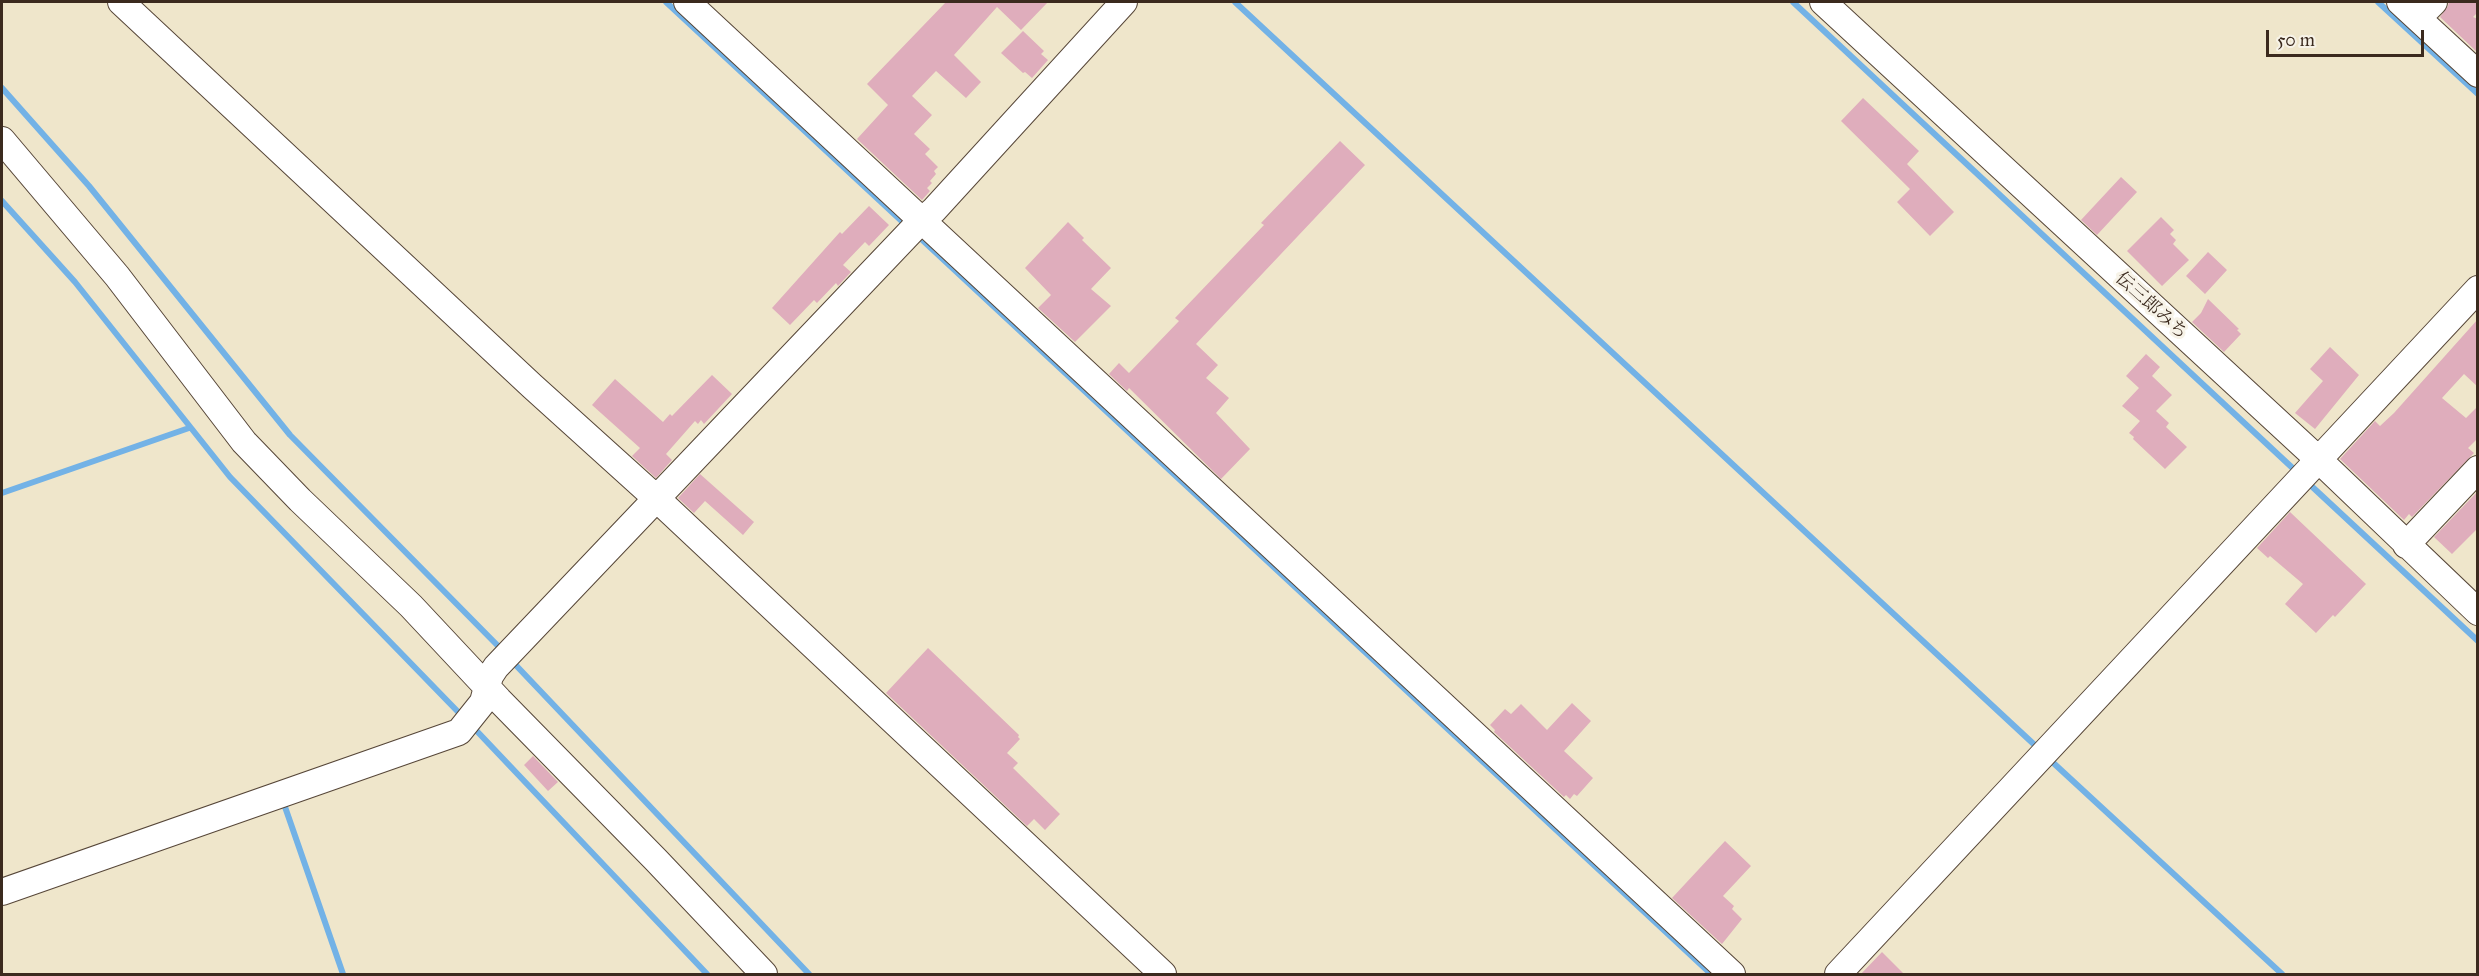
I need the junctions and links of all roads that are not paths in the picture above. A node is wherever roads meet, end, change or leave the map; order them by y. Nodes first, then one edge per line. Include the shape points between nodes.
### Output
1 (121, 2) edge
2 (687, 2) edge
3 (1124, 2) edge
4 (1823, 2) edge
5 (2417, 7) edge
6 (2478, 74) edge
7 (2, 140) edge
8 (915, 227) junction
9 (2478, 290) edge
10 (2478, 469) edge
11 (2308, 472) junction
12 (656, 498) junction
13 (2406, 545) junction
14 (2478, 612) edge
15 (488, 687) junction
16 (2, 892) edge
17 (764, 975) edge
18 (1164, 975) edge
19 (1732, 975) edge
20 (1838, 975) edge

1 - 12 street
2 - 8 street
3 - 8 street
4 - 11 street, 伝三郎みち
5 - 6 street
7 - 15 street via 132,295 244,442
8 - 12 street
8 - 19 street
9 - 11 street
10 - 13 street
11 - 13 street, 伝三郎みち
11 - 20 street
12 - 15 street via 507,656 490,676
12 - 18 street
13 - 14 street, 伝三郎みち
15 - 16 street via 483,702 459,732
15 - 17 street

